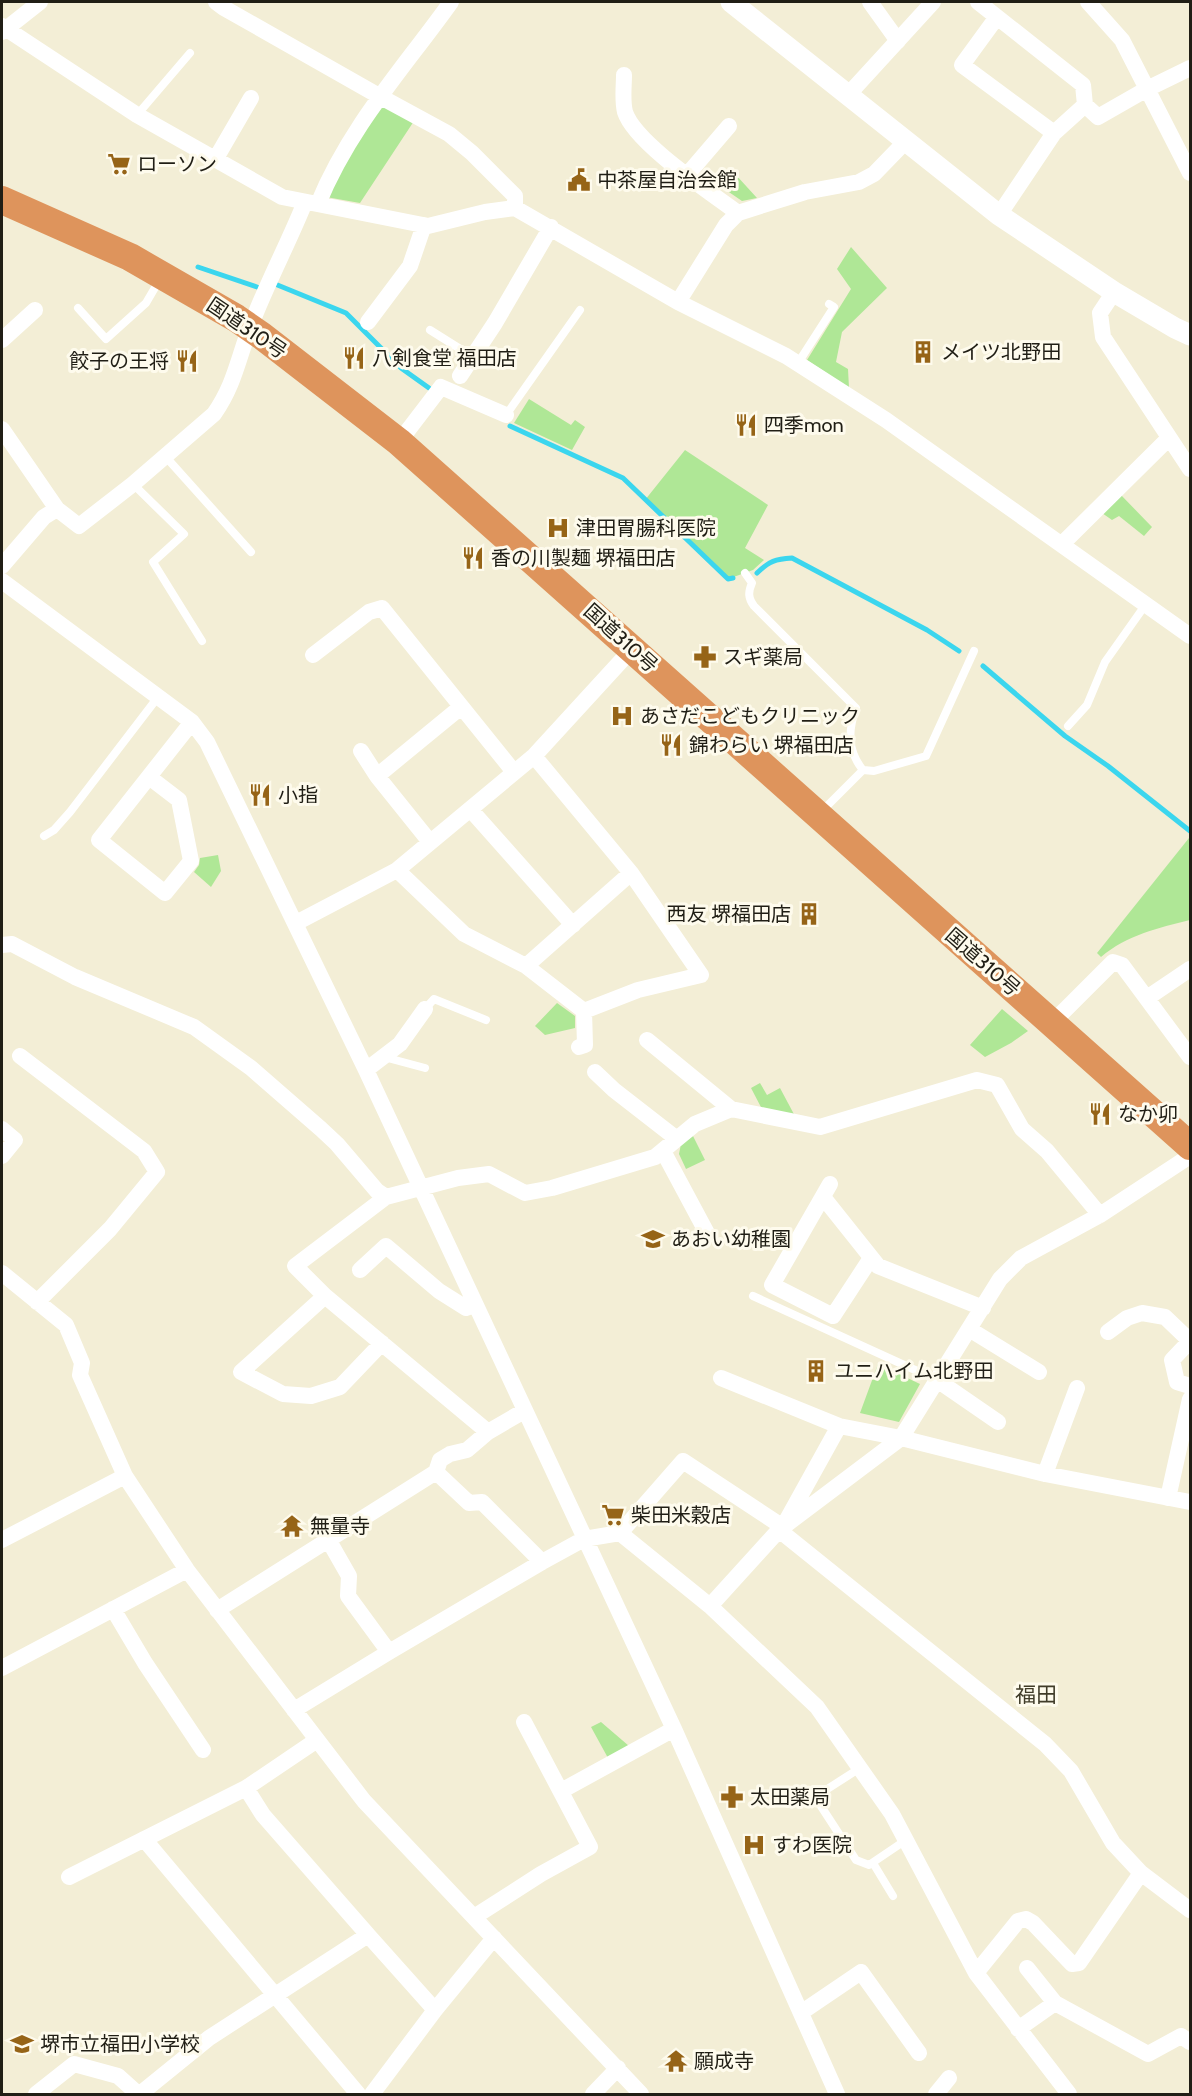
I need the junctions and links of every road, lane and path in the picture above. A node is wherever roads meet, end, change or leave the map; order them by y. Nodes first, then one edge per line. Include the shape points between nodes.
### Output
1 (40, 2) edge
2 (216, 2) edge
3 (451, 2) edge
4 (731, 2) edge
5 (870, 2) edge
6 (933, 2) edge
7 (978, 2) edge
8 (1088, 2) edge
9 (997, 17) junction
10 (3, 29) edge
11 (898, 41) junction
12 (190, 53) dead end
13 (1191, 68) edge
14 (624, 75) dead end
15 (1147, 89) junction
16 (379, 96) junction
17 (847, 96) junction
18 (251, 98) dead end
19 (1084, 105) junction
20 (137, 115) junction
21 (729, 126) dead end
22 (1054, 133) junction
23 (905, 142) junction
24 (215, 160) junction
25 (1191, 173) edge
26 (687, 175) junction
27 (2, 200) edge
28 (311, 203) junction
29 (515, 208) junction
30 (738, 213) junction
31 (999, 216) junction
32 (424, 225) junction
33 (551, 227) junction
34 (162, 276) junction
35 (1114, 292) junction
36 (678, 302) junction
37 (829, 304) dead end
38 (78, 308) dead end
39 (35, 310) dead end
40 (580, 310) dead end
41 (368, 322) dead end
42 (250, 327) junction
43 (430, 330) dead end
44 (1191, 335) edge
45 (2, 340) edge
46 (473, 357) junction
47 (798, 363) junction
48 (460, 376) dead end
49 (506, 415) joint
50 (2, 429) edge
51 (1169, 438) junction
52 (399, 442) junction
53 (164, 456) junction
54 (1191, 469) edge
55 (133, 484) junction
56 (57, 509) junction
57 (1062, 544) junction
58 (250, 552) dead end
59 (2, 566) edge
60 (745, 573) dead end
61 (2, 581) edge
62 (1146, 604) junction
63 (1191, 636) edge
64 (202, 641) dead end
65 (633, 648) junction
66 (974, 651) dead end
67 (313, 655) dead end
68 (158, 697) junction
69 (461, 707) junction
70 (192, 722) junction
71 (1068, 726) dead end
72 (361, 752) dead end
73 (534, 756) junction
74 (863, 770) junction
75 (514, 772) junction
76 (377, 776) junction
77 (149, 777) junction
78 (470, 809) junction
79 (819, 815) junction
80 (44, 836) dead end
81 (430, 842) junction
82 (397, 870) junction
83 (631, 873) junction
84 (296, 922) junction
85 (573, 925) junction
86 (2, 945) edge
87 (526, 966) junction
88 (1191, 969) edge
89 (1147, 998) junction
90 (425, 1009) joint
91 (584, 1011) junction
92 (486, 1020) dead end
93 (1053, 1022) junction
94 (647, 1040) dead end
95 (579, 1047) dead end
96 (1190, 1053) edge
97 (20, 1056) dead end
98 (384, 1057) junction
99 (425, 1068) dead end
100 (366, 1070) junction
101 (595, 1072) dead end
102 (731, 1109) junction
103 (2, 1129) edge
104 (677, 1139) junction
105 (1191, 1146) edge
106 (663, 1150) junction
107 (2, 1156) edge
108 (1191, 1156) edge
109 (420, 1188) junction
110 (386, 1197) junction
111 (1100, 1215) junction
112 (708, 1235) dead end
113 (871, 1258) junction
114 (360, 1270) dead end
115 (5, 1280) edge
116 (324, 1296) junction
117 (753, 1296) dead end
118 (37, 1302) junction
119 (474, 1305) junction
120 (982, 1308) junction
121 (969, 1329) junction
122 (1108, 1332) dead end
123 (1190, 1341) edge
124 (382, 1343) junction
125 (1039, 1372) dead end
126 (721, 1378) dead end
127 (937, 1380) junction
128 (1191, 1386) edge
129 (1077, 1388) dead end
130 (1191, 1398) edge
131 (524, 1411) junction
132 (998, 1422) dead end
133 (839, 1426) junction
134 (488, 1432) junction
135 (901, 1438) junction
136 (435, 1472) junction
137 (1045, 1474) junction
138 (126, 1476) junction
139 (1168, 1498) junction
140 (1191, 1502) edge
141 (781, 1528) junction
142 (620, 1533) junction
143 (584, 1539) junction
144 (2, 1540) edge
145 (328, 1541) junction
146 (542, 1562) junction
147 (187, 1570) junction
148 (710, 1606) junction
149 (113, 1609) junction
150 (217, 1610) junction
151 (389, 1652) junction
152 (2, 1668) edge
153 (294, 1710) junction
154 (524, 1722) dead end
155 (674, 1730) junction
156 (317, 1740) junction
157 (203, 1750) dead end
158 (860, 1768) junction
159 (246, 1788) junction
160 (561, 1791) junction
161 (144, 1839) junction
162 (906, 1840) junction
163 (873, 1863) junction
164 (1141, 1873) junction
165 (69, 1877) dead end
166 (893, 1896) dead end
167 (1190, 1909) edge
168 (474, 1917) junction
169 (368, 1935) junction
170 (494, 1938) junction
171 (1027, 1968) dead end
172 (976, 1973) junction
173 (275, 1995) junction
174 (1055, 2003) junction
175 (435, 2010) junction
176 (802, 2012) junction
177 (1018, 2029) junction
178 (1191, 2042) edge
179 (919, 2053) dead end
180 (618, 2068) junction
181 (949, 2078) dead end
182 (36, 2094) edge
183 (139, 2094) edge
184 (358, 2094) edge
185 (372, 2094) edge
186 (593, 2094) edge
187 (642, 2094) edge
188 (837, 2094) edge
189 (936, 2094) edge
190 (1069, 2094) edge

1 - 10 street
2 - 16 street
3 - 16 street
4 - 17 street
5 - 11 street
6 - 11 street
7 - 9 street
8 - 15 street via 1122,40
9 - 19 street via 1083,85
9 - 22 street via 963,65
10 - 20 street
11 - 17 street
12 - 20 lane
13 - 15 street
14 - 26 street via 626,112 634,128
15 - 19 street via 1098,117
15 - 25 street
16 - 28 street
16 - 29 street via 457,140 515,196
17 - 23 street
18 - 24 street
19 - 22 street
20 - 24 street
21 - 26 street
22 - 31 street
23 - 30 street via 874,174 859,182 805,192
23 - 31 street
24 - 28 street via 282,197
26 - 30 street
27 - 34 highway, 国道310号 via 130,257
28 - 32 street
28 - 42 street
29 - 32 street
29 - 33 street
30 - 36 street via 726,225
31 - 35 street
32 - 41 street via 410,266
33 - 36 street
33 - 46 street
34 - 38 lane via 146,303 106,339
34 - 42 highway, 国道310号
35 - 44 street
35 - 51 street via 1100,313 1103,337
36 - 47 street
37 - 47 lane via 834,307
39 - 45 street
40 - 49 lane
42 - 52 highway, 国道310号
42 - 53 street via 237,371 214,414
43 - 46 lane
46 - 48 street
47 - 57 street
49 - 52 street via 441,387
50 - 56 street
51 - 54 street
51 - 57 street
52 - 65 highway, 国道310号
53 - 55 street
53 - 58 lane
55 - 56 street via 79,526
55 - 64 lane via 184,534 153,562
56 - 59 street via 44,517
57 - 62 street
60 - 74 lane via 752,582 749,600 856,708 850,738 854,757
61 - 68 street
62 - 63 street
62 - 71 lane via 1105,662 1087,705
65 - 73 street
65 - 79 highway, 国道310号
66 - 74 lane via 926,756 874,771
67 - 69 street via 369,612 382,608
68 - 70 street
68 - 80 lane via 70,812
69 - 75 street
69 - 76 street
70 - 77 street
70 - 84 street via 207,742
72 - 76 street
73 - 75 street
73 - 83 street
74 - 79 lane
75 - 78 street
76 - 81 street
77 - 77 street via 99,840 165,894 191,861 178,800
78 - 81 street
78 - 85 street
79 - 93 highway, 国道310号
81 - 82 street
82 - 84 street
82 - 87 street via 464,934
83 - 85 street
83 - 91 street via 701,975 638,990
84 - 100 street
85 - 87 street
86 - 110 street via 12,944 75,978 195,1027 251,1068 321,1129 376,1191
87 - 91 street
88 - 89 street
89 - 93 street via 1122,965 1113,962
89 - 96 street
90 - 92 lane via 434,999
90 - 98 street via 400,1044
91 - 95 street via 585,1045
93 - 105 highway, 国道310号
94 - 102 street
97 - 118 street via 144,1151 157,1172 110,1228
98 - 99 lane
98 - 100 street
100 - 109 street
101 - 104 street
102 - 104 street via 695,1124
102 - 111 street via 820,1127 977,1080 997,1085 1022,1129 1047,1151
103 - 107 street via 15,1140
104 - 106 street
106 - 109 street via 655,1157 552,1188 525,1192 489,1174
106 - 112 street
108 - 111 street
109 - 110 street
109 - 119 street
110 - 116 street via 295,1266
111 - 120 street via 1021,1258 1000,1279
113 - 113 street via 833,1316 772,1285 826,1190
113 - 120 street via 878,1266
114 - 119 street via 386,1246 439,1291 466,1308
115 - 118 street
116 - 124 street
116 - 124 street via 241,1372 283,1394 311,1396 340,1387
117 - 127 lane
118 - 138 street via 66,1326 82,1363 80,1374
119 - 131 street
120 - 121 street
121 - 125 street
121 - 127 street
122 - 123 street via 1142,1313 1165,1317
123 - 128 street via 1172,1360 1177,1382
124 - 134 street
126 - 133 street
127 - 132 street
127 - 135 street
129 - 137 street
130 - 139 street
131 - 134 street
131 - 143 street
133 - 135 street
133 - 141 street
134 - 136 street via 467,1450 440,1460
135 - 137 street
135 - 141 street
136 - 145 street
136 - 146 street via 469,1503 482,1502
137 - 139 street
138 - 144 street
138 - 147 street
139 - 140 street
141 - 142 street via 683,1461
141 - 148 street
141 - 164 street via 1045,1744 1071,1771 1113,1843
142 - 143 street
142 - 148 street
143 - 146 street
143 - 155 street
145 - 150 street
145 - 151 street via 349,1576 348,1596
146 - 151 street
147 - 149 street
147 - 150 street
148 - 158 street via 817,1707
149 - 152 street
149 - 157 street
150 - 153 street
151 - 153 street
153 - 156 street
154 - 160 street
155 - 160 street
155 - 176 street
156 - 159 street
156 - 168 street via 364,1800
158 - 162 street
158 - 163 lane via 815,1797 856,1860
159 - 161 street
159 - 169 street via 263,1815
160 - 168 street via 590,1847
161 - 165 street
161 - 173 street
162 - 163 lane
162 - 172 street
163 - 166 lane
164 - 167 street
164 - 172 street via 1079,1963 1072,1964 1026,1919 1018,1921
168 - 170 street
169 - 173 street
169 - 175 street
170 - 175 street
170 - 180 street
171 - 174 street
172 - 177 street
173 - 183 street via 209,2038
173 - 184 street
174 - 177 street
174 - 178 street via 1148,2054 1180,2036
175 - 185 street
176 - 179 street via 861,1972
176 - 188 street
177 - 190 street
180 - 186 street
180 - 187 street
181 - 189 street
182 - 183 street via 74,2064 118,2076

